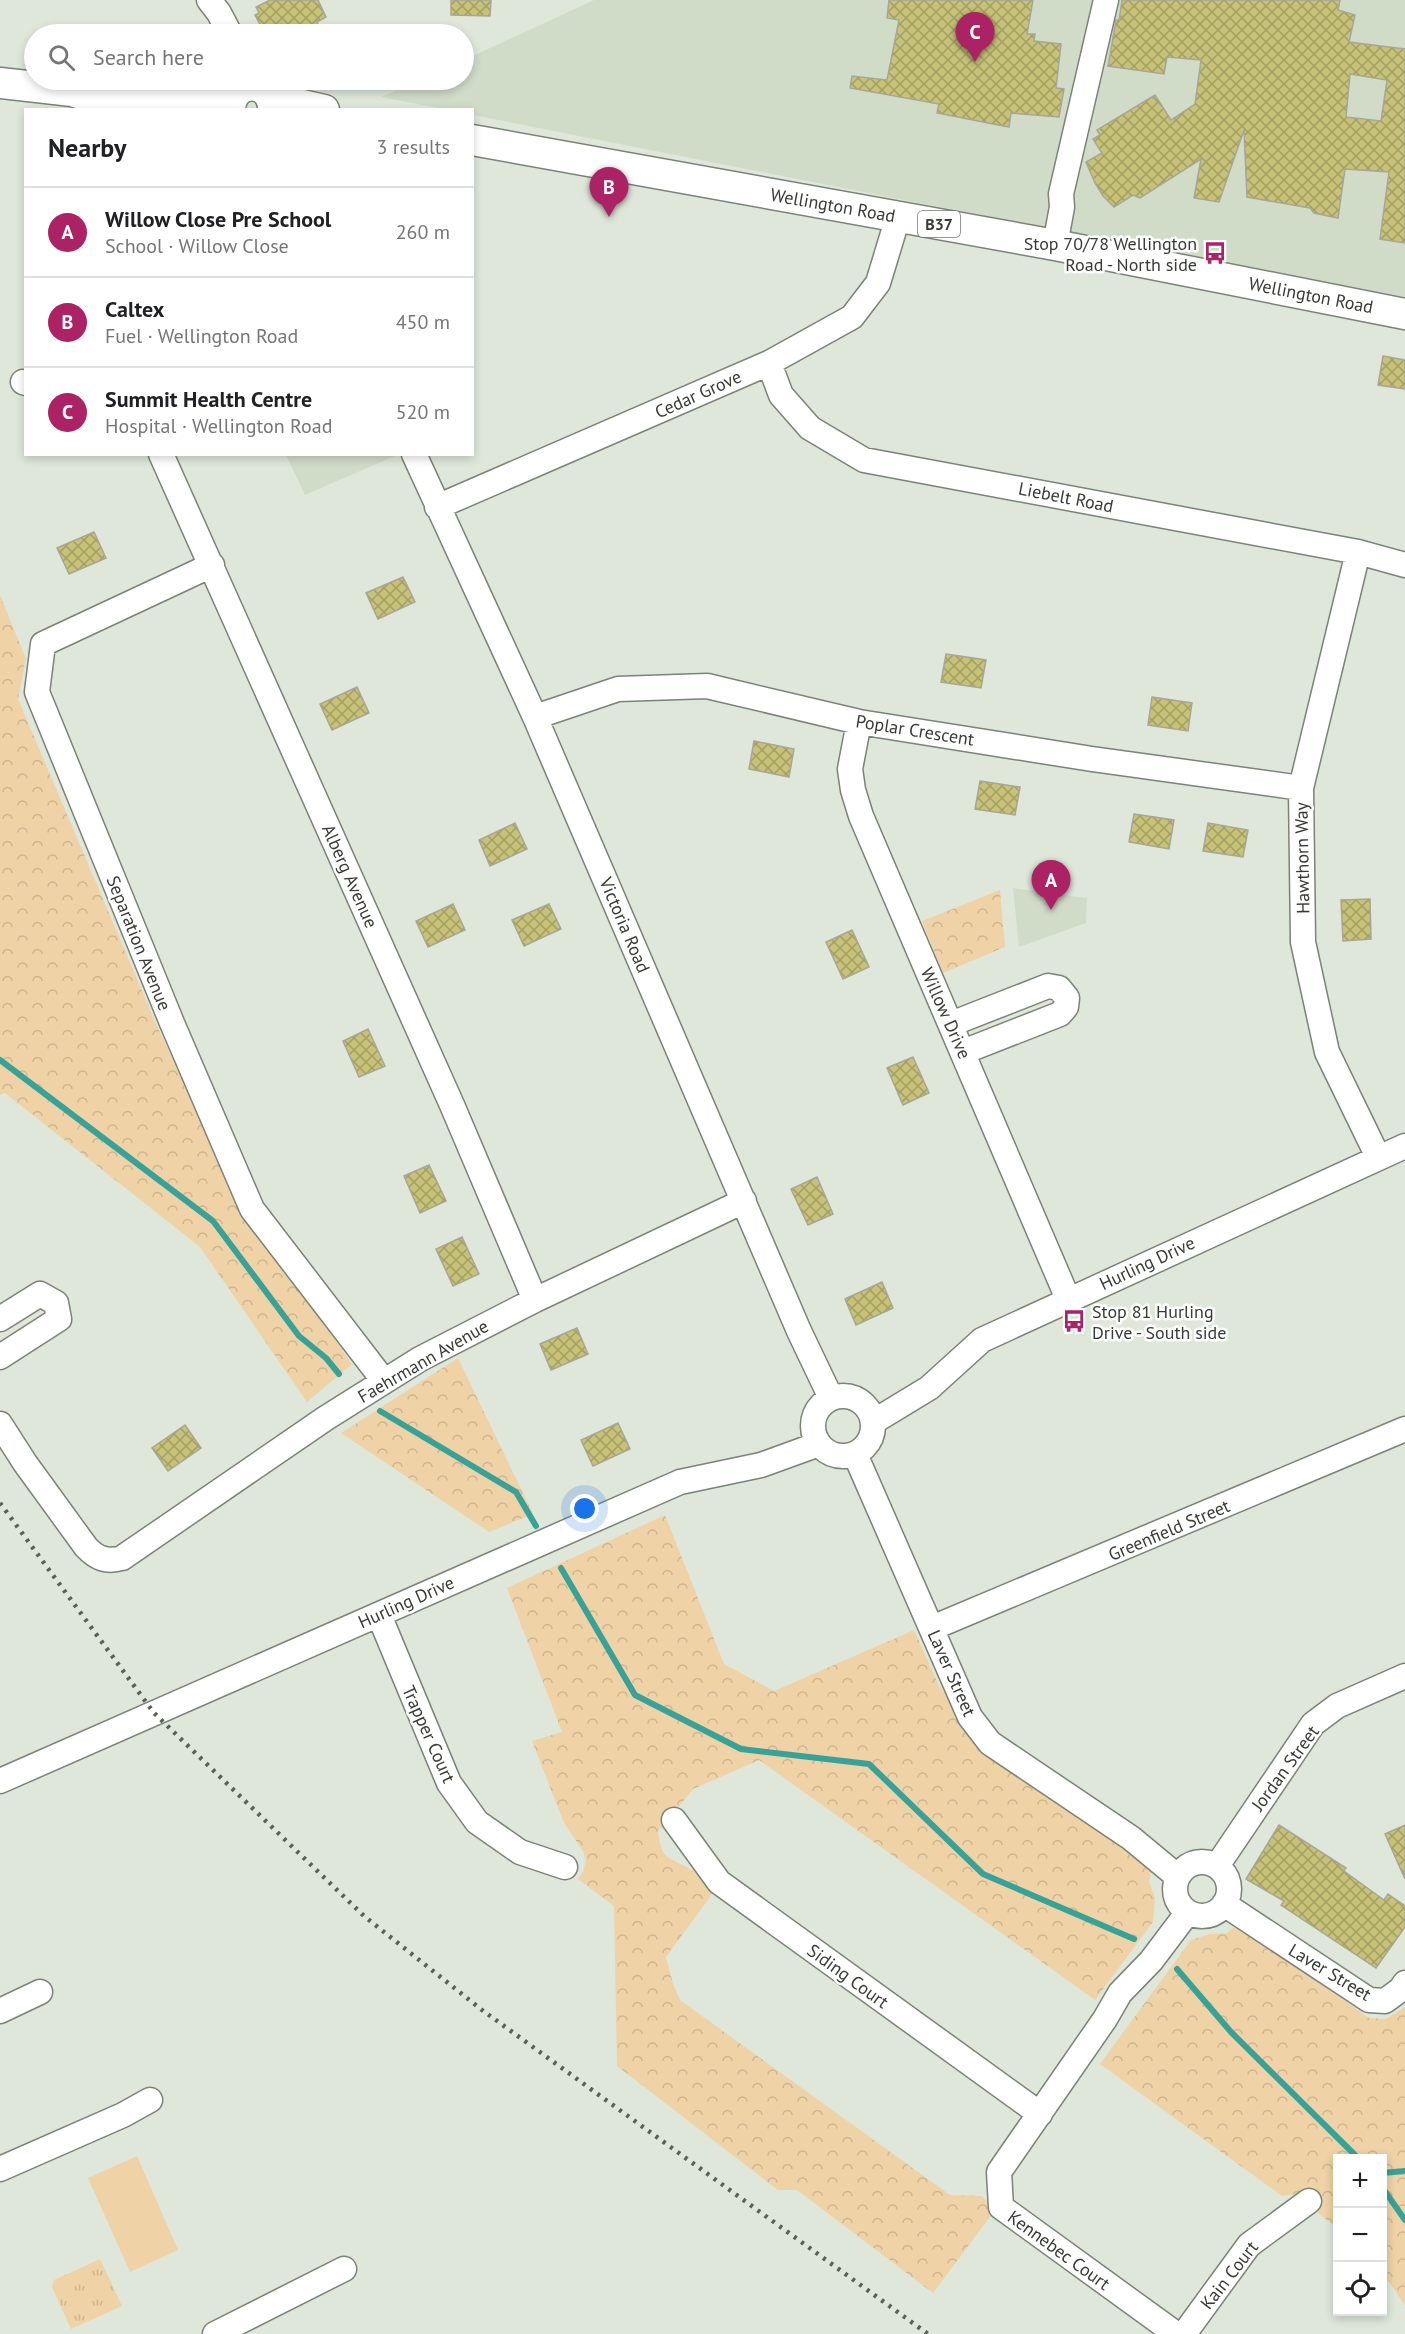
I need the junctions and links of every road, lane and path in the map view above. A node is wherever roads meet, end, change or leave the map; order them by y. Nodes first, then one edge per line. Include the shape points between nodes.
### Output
1 (204, 0) edge
2 (209, 0) edge
3 (1106, 0) edge
4 (210, 24) edge
5 (225, 24) edge
6 (0, 83) edge
7 (24, 86) edge
8 (63, 90) edge
9 (87, 90) edge
10 (128, 90) edge
11 (233, 94) edge
12 (313, 108) edge
13 (474, 140) edge
14 (898, 217) junction
15 (1055, 245) junction
16 (1405, 314) edge
17 (769, 363) junction
18 (162, 456) edge
19 (415, 456) edge
20 (437, 507) junction
21 (1358, 552) junction
22 (212, 565) junction
23 (1405, 565) edge
24 (535, 717) junction
25 (859, 722) junction
26 (1301, 788) junction
27 (951, 1024) junction
28 (963, 1052) junction
29 (1405, 1146) edge
30 (1378, 1158) junction
31 (744, 1201) junction
32 (1068, 1299) junction
33 (535, 1300) junction
34 (0, 1319) edge
35 (0, 1357) edge
36 (384, 1381) junction
37 (831, 1398) junction
38 (873, 1422) junction
39 (0, 1424) edge
40 (1405, 1429) edge
41 (819, 1444) junction
42 (855, 1454) junction
43 (379, 1615) junction
44 (932, 1629) junction
45 (1405, 1677) edge
46 (0, 1781) edge
47 (674, 1820) dead end
48 (1217, 1866) junction
49 (565, 1868) dead end
50 (1178, 1877) junction
51 (1224, 1904) junction
52 (1188, 1912) junction
53 (1405, 1983) edge
54 (40, 1992) dead end
55 (0, 2011) edge
56 (150, 2100) dead end
57 (1040, 2114) junction
58 (0, 2169) edge
59 (1310, 2201) dead end
60 (344, 2270) dead end
61 (250, 2327) edge
62 (215, 2334) edge
63 (1176, 2334) edge
64 (1184, 2334) edge

1 - 4 street
2 - 5 street
3 - 15 street via 1061,194
6 - 7 main road
8 - 9 main road
10 - 11 main road
11 - 12 main road
13 - 14 main road, Wellington Road / B37
14 - 15 main road, Wellington Road / B37
14 - 17 street, Cedar Grove via 878,284 852,316
15 - 16 main road, Wellington Road / B37
17 - 20 street, Cedar Grove
17 - 21 street, Liebelt Road via 781,395 810,428 864,460
18 - 22 street, Alberg Avenue
19 - 20 street, Victoria Road
20 - 24 street, Victoria Road
21 - 23 street, Liebelt Road
21 - 26 street, Hawthorn Way
22 - 33 street, Alberg Avenue
22 - 36 street, Separation Avenue via 43,644 37,692 252,1209
24 - 25 street, Poplar Crescent via 618,688 707,686
24 - 31 street, Victoria Road
25 - 26 street, Poplar Crescent
25 - 27 street, Willow Drive via 850,770 853,790 871,844
26 - 30 street, Hawthorn Way via 1304,942 1327,1052
27 - 28 street, Willow Drive
27 - 28 street via 1048,986 1059,988 1067,998 1060,1014
28 - 32 street, Willow Drive
29 - 30 street, Hurling Drive
30 - 32 street, Hurling Drive
31 - 33 street, Faehrmann Avenue
31 - 37 street, Victoria Road
32 - 38 street, Hurling Drive via 982,1340 929,1388
33 - 36 street, Faehrmann Avenue via 447,1343
34 - 35 street via 40,1294 56,1303 59,1319
36 - 39 street, Faehrmann Avenue via 122,1558 104,1560 86,1547
37 - 38 street via 841,1395 861,1401
37 - 41 street via 821,1405 813,1424
38 - 42 street via 868,1442
40 - 44 street, Greenfield Street
41 - 42 street via 834,1455
41 - 43 street, Hurling Drive via 761,1465 680,1482
42 - 44 street, Laver Street
43 - 46 street, Hurling Drive
43 - 49 street, Trapper Court via 449,1783 477,1822 520,1852
44 - 50 street, Laver Street via 970,1718 990,1743 1131,1838
45 - 48 street, Jordan Street via 1337,1706 1313,1724
47 - 57 street, Siding Court via 719,1882
48 - 50 street via 1200,1862
48 - 51 street via 1228,1880
50 - 52 street via 1176,1893
51 - 52 street via 1203,1916
51 - 53 street, Laver Street via 1370,2000 1385,2001
52 - 57 street, Kennebec Court via 1151,1961 1120,1993
54 - 55 street
56 - 58 street
57 - 63 street, Kennebec Court via 999,2172 1000,2207
59 - 64 street, Kain Court via 1249,2245
60 - 61 street
61 - 62 street

